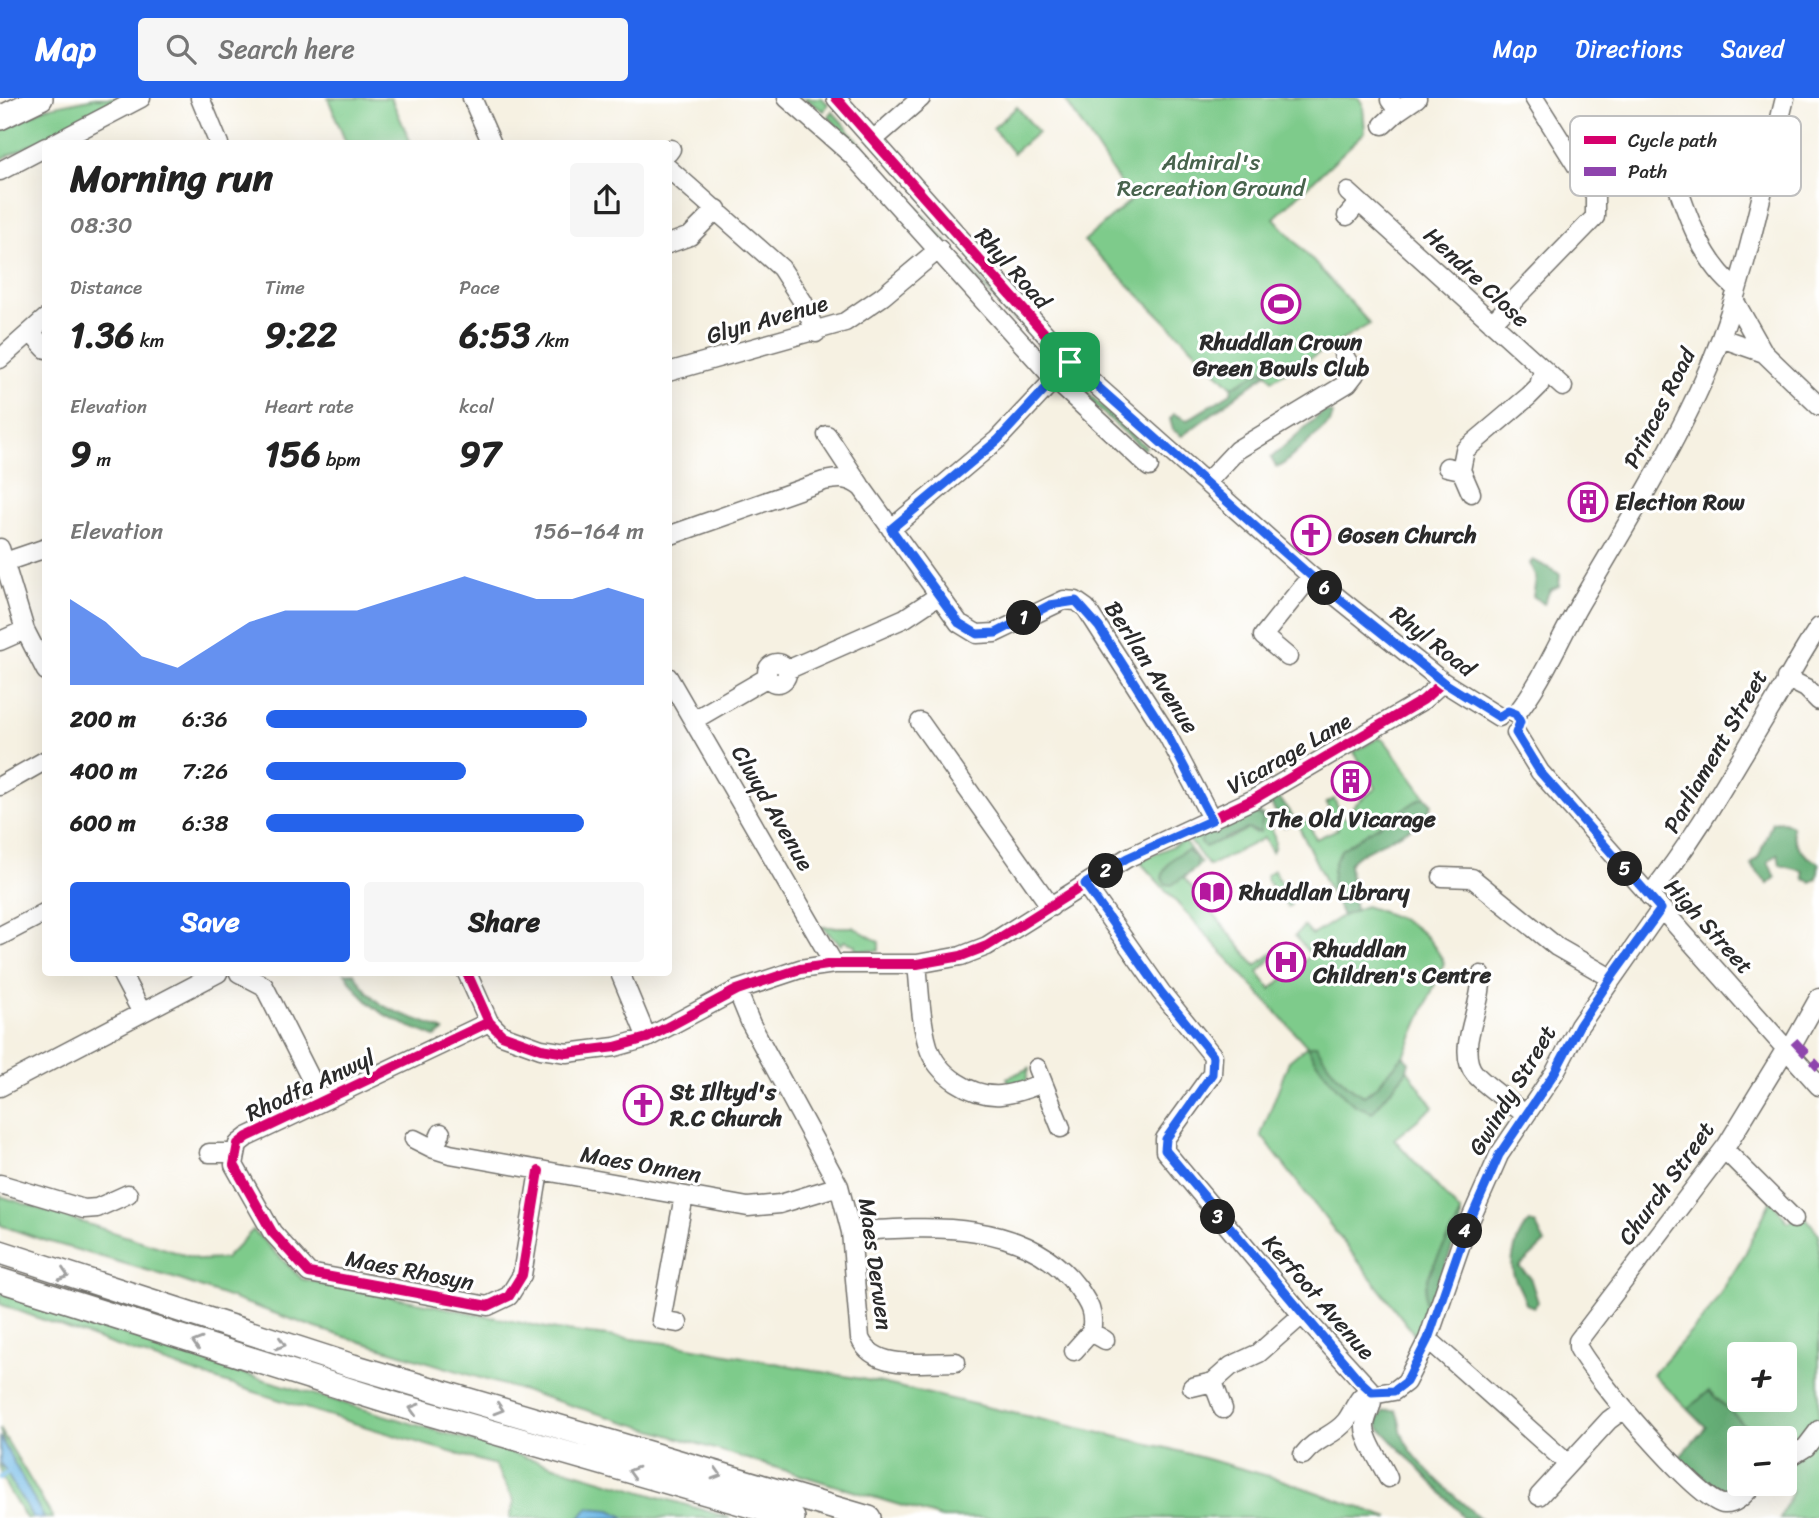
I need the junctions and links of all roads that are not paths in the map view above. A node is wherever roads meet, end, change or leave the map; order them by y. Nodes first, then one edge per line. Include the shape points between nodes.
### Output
1 (41, 98) edge
2 (141, 98) edge
3 (200, 98) edge
4 (472, 98) edge
5 (787, 98) edge
6 (836, 98) edge
7 (921, 98) edge
8 (1417, 98) edge
9 (1534, 98) edge
10 (1785, 98) edge
11 (1394, 105) edge
12 (1781, 116) edge
13 (0, 118) edge
14 (1383, 125) dead end
15 (60, 140) edge
16 (217, 140) edge
17 (490, 140) edge
18 (873, 140) junction
19 (42, 149) edge
20 (1570, 155) edge
21 (0, 171) edge
22 (672, 171) edge
23 (1595, 196) edge
24 (1683, 196) edge
25 (1761, 196) edge
26 (718, 209) junction
27 (1347, 216) dead end
28 (672, 243) edge
29 (939, 249) junction
30 (1736, 295) junction
31 (42, 322) edge
32 (1492, 323) junction
33 (30, 333) junction
34 (816, 333) junction
35 (1721, 338) junction
36 (42, 345) edge
37 (1343, 354) dead end
38 (1764, 354) junction
39 (0, 359) edge
40 (1070, 362) junction
41 (1543, 370) junction
42 (672, 371) edge
43 (1054, 379) junction
44 (1563, 387) dead end
45 (1819, 407) edge
46 (827, 435) dead end
47 (1149, 467) dead end
48 (1206, 484) junction
49 (862, 488) junction
50 (1471, 493) dead end
51 (891, 529) junction
52 (672, 535) edge
53 (42, 549) edge
54 (2, 555) edge
55 (1311, 576) junction
56 (938, 596) junction
57 (1819, 627) edge
58 (25, 630) junction
59 (0, 641) edge
60 (1288, 657) dead end
61 (42, 663) edge
62 (1786, 678) junction
63 (1443, 682) junction
64 (672, 684) edge
65 (1819, 701) edge
66 (1507, 716) junction
67 (694, 720) junction
68 (920, 722) dead end
69 (1516, 733) joint
70 (42, 762) edge
71 (0, 786) edge
72 (1212, 820) junction
73 (1442, 877) dead end
74 (1085, 884) junction
75 (1655, 903) junction
76 (1051, 907) junction
77 (42, 914) edge
78 (0, 936) edge
79 (834, 964) junction
80 (917, 964) junction
81 (1481, 975) dead end
82 (123, 976) edge
83 (212, 976) edge
84 (245, 976) edge
85 (468, 976) edge
86 (621, 976) edge
87 (1611, 978) junction
88 (737, 990) junction
89 (1819, 998) edge
90 (142, 1013) junction
91 (489, 1022) junction
92 (647, 1038) junction
93 (1787, 1051) junction
94 (1819, 1086) edge
95 (0, 1087) edge
96 (322, 1101) junction
97 (1526, 1115) junction
98 (1060, 1128) dead end
99 (414, 1139) dead end
100 (1724, 1149) junction
101 (209, 1153) dead end
102 (234, 1153) junction
103 (539, 1171) junction
104 (0, 1184) edge
105 (839, 1186) junction
106 (684, 1196) junction
107 (120, 1202) dead end
108 (1794, 1219) dead end
109 (272, 1232) joint
110 (851, 1232) junction
111 (0, 1252) edge
112 (0, 1280) edge
113 (1302, 1315) junction
114 (666, 1326) dead end
115 (1428, 1339) junction
116 (1074, 1351) dead end
117 (956, 1363) dead end
118 (1213, 1382) junction
119 (1192, 1387) dead end
120 (1372, 1392) junction
121 (1223, 1409) dead end
122 (1624, 1409) junction
123 (1819, 1430) edge
124 (1797, 1453) edge
125 (1303, 1455) dead end
126 (1567, 1463) junction
127 (1388, 1478) dead end
128 (1539, 1496) dead end
129 (1743, 1496) edge
130 (793, 1518) edge
131 (869, 1518) edge

1 - 13 main road
2 - 15 street
3 - 16 street
4 - 17 street
5 - 29 street via 852,155
6 - 18 street, Rhyl Road
7 - 18 street
8 - 11 street
9 - 20 street
10 - 12 street, Princes Road
11 - 14 street
18 - 40 street, Rhyl Road
19 - 21 street
22 - 26 street
23 - 32 street via 1595,217
24 - 30 street via 1693,225
25 - 30 street, Princes Road
26 - 28 street via 690,236
26 - 34 street via 781,268
27 - 32 street, Hendre Close via 1354,197
29 - 34 street, Glyn Avenue via 874,303 845,322
29 - 43 street
30 - 35 street, Princes Road
30 - 38 street
31 - 33 street
32 - 41 street, Hendre Close
33 - 36 street
33 - 39 street
34 - 42 street, Glyn Avenue
35 - 38 street
35 - 66 street, Princes Road via 1697,394 1529,698
37 - 48 street via 1355,373 1348,383 1237,450
38 - 45 street
40 - 43 street
40 - 48 street, Rhyl Road
41 - 44 street, Hendre Close
41 - 50 street via 1539,386 1465,450 1454,469
43 - 47 street
43 - 51 street via 998,440
46 - 49 street, Berllan Avenue
48 - 55 street, Rhyl Road
49 - 51 street, Berllan Avenue
49 - 52 street via 852,480 824,481
51 - 56 street, Berllan Avenue
53 - 54 street
54 - 58 street
55 - 60 street via 1263,636
55 - 63 street, Rhyl Road
56 - 67 street via 905,618 787,670 779,682 768,677
56 - 72 street, Berllan Avenue via 959,623 977,634 996,633 1064,600 1086,608 1168,736
57 - 62 street, Parliament Street
58 - 59 street
58 - 61 street
62 - 65 street
62 - 75 street, Parliament Street
63 - 66 street, Rhyl Road
63 - 72 street, Vicarage Lane via 1423,700
64 - 67 street, Clwyd Avenue
66 - 69 street, Rhyl Road via 1497,725 1508,735
67 - 79 street, Clwyd Avenue
68 - 76 street
69 - 75 street, High Street via 1540,772
70 - 71 street
72 - 74 street, Vicarage Lane via 1127,858
73 - 87 street via 1472,878 1557,947
74 - 76 street, Vicarage Lane
74 - 113 street, Kerfoot Avenue via 1161,992 1213,1056 1212,1074 1166,1139 1165,1150
75 - 87 street, Gwindy Street
75 - 93 street, High Street
76 - 80 street, Vicarage Lane via 987,946
77 - 78 street
79 - 80 street, Vicarage Lane
79 - 88 street, Vicarage Lane via 768,978
80 - 98 street via 923,1026 938,1066 978,1093 999,1095 1040,1075
81 - 97 street via 1468,1060 1474,1073
82 - 90 street
83 - 90 street
84 - 96 street via 264,986
85 - 91 street
86 - 92 street
87 - 97 street, Gwindy Street
88 - 92 street, Vicarage Lane
88 - 105 street, Maes Derwen
89 - 93 street, Church Street
90 - 95 street
91 - 92 street, Vicarage Lane via 516,1041 567,1053
91 - 96 street, Rhodfa Anwyl
93 - 94 street, High Street
93 - 100 street, Church Street
96 - 102 street, Rhodfa Anwyl via 247,1137
97 - 115 street, Gwindy Street via 1484,1184
99 - 103 street, Maes Onnen via 437,1141
100 - 108 street
100 - 122 street, Church Street via 1578,1341 1580,1351
101 - 102 street
102 - 109 street, Rhodfa Anwyl via 238,1177
103 - 106 street, Maes Onnen
103 - 109 street, Maes Rhosyn via 522,1275 509,1296 488,1306 309,1273
104 - 107 street via 84,1209
105 - 106 street, Maes Onnen via 764,1207
105 - 110 street, Maes Derwen
106 - 114 street
110 - 116 street via 952,1228 1028,1246 1058,1266 1093,1314 1098,1336
110 - 117 street, Maes Derwen via 860,1338 865,1350 877,1358
111 -> 131 main road via 340,1362
130 -> 112 main road via 388,1402
113 - 118 street via 1259,1353 1231,1366
113 - 120 street, Kerfoot Avenue
115 - 120 street, Gwindy Street via 1406,1382 1394,1391
115 - 126 street
118 - 119 street
118 - 121 street
120 - 125 street via 1361,1396 1346,1421 1327,1437 1315,1440
120 - 127 street, Kerfoot Avenue via 1374,1404 1367,1416 1366,1436
122 - 126 street
122 - 129 street via 1712,1500 1725,1505
123 - 124 street
126 - 128 street

